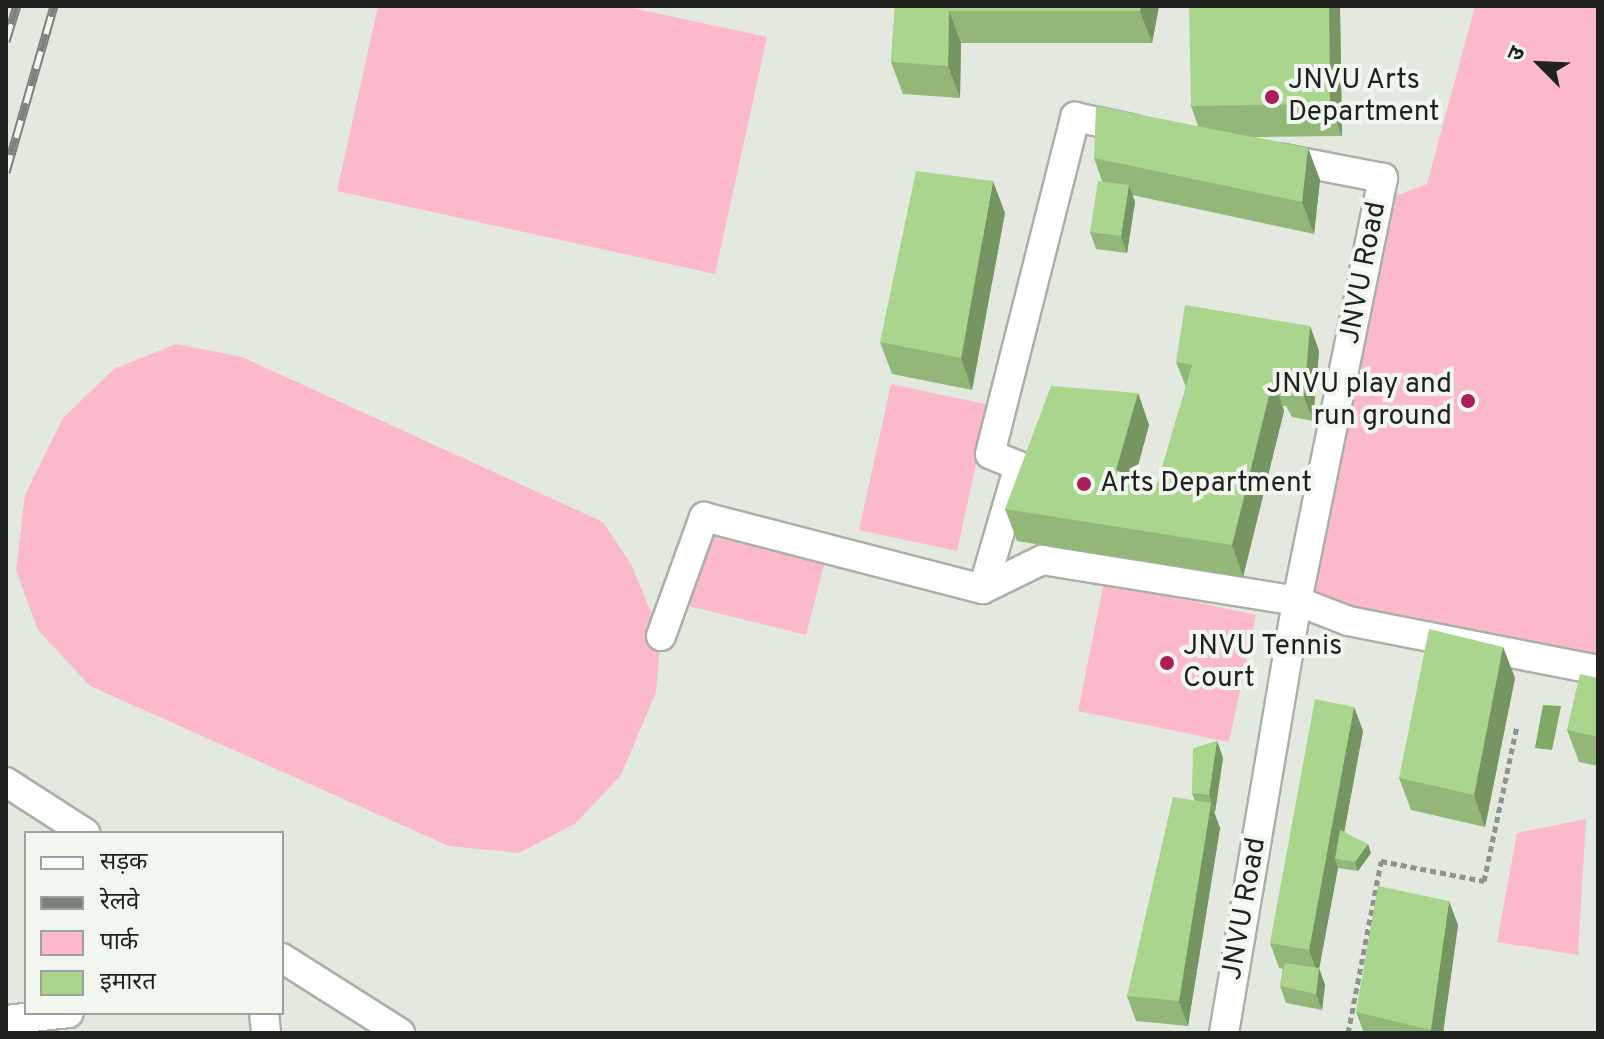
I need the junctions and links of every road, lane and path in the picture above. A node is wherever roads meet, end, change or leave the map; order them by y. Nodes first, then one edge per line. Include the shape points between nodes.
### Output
1 (1168, 136) edge
2 (1245, 151) edge
3 (983, 589) junction
4 (1297, 601) junction
5 (661, 636) dead end
6 (1598, 670) edge
7 (1517, 726) dead end
8 (6, 782) edge
9 (70, 828) edge
10 (284, 959) edge
11 (52, 1015) edge
12 (6, 1020) edge
13 (400, 1033) edge
14 (1224, 1033) edge
15 (1348, 1033) edge

1 - 3 street via 1075,117 990,454 1019,466
2 - 4 street, JNVU Road via 1383,178
3 - 4 street via 1042,560
3 - 5 street via 704,517
4 - 6 street via 1348,621
4 - 14 street, JNVU Road
7 - 15 path via 1484,881 1381,861
8 - 9 street
10 - 13 street
11 - 12 street

